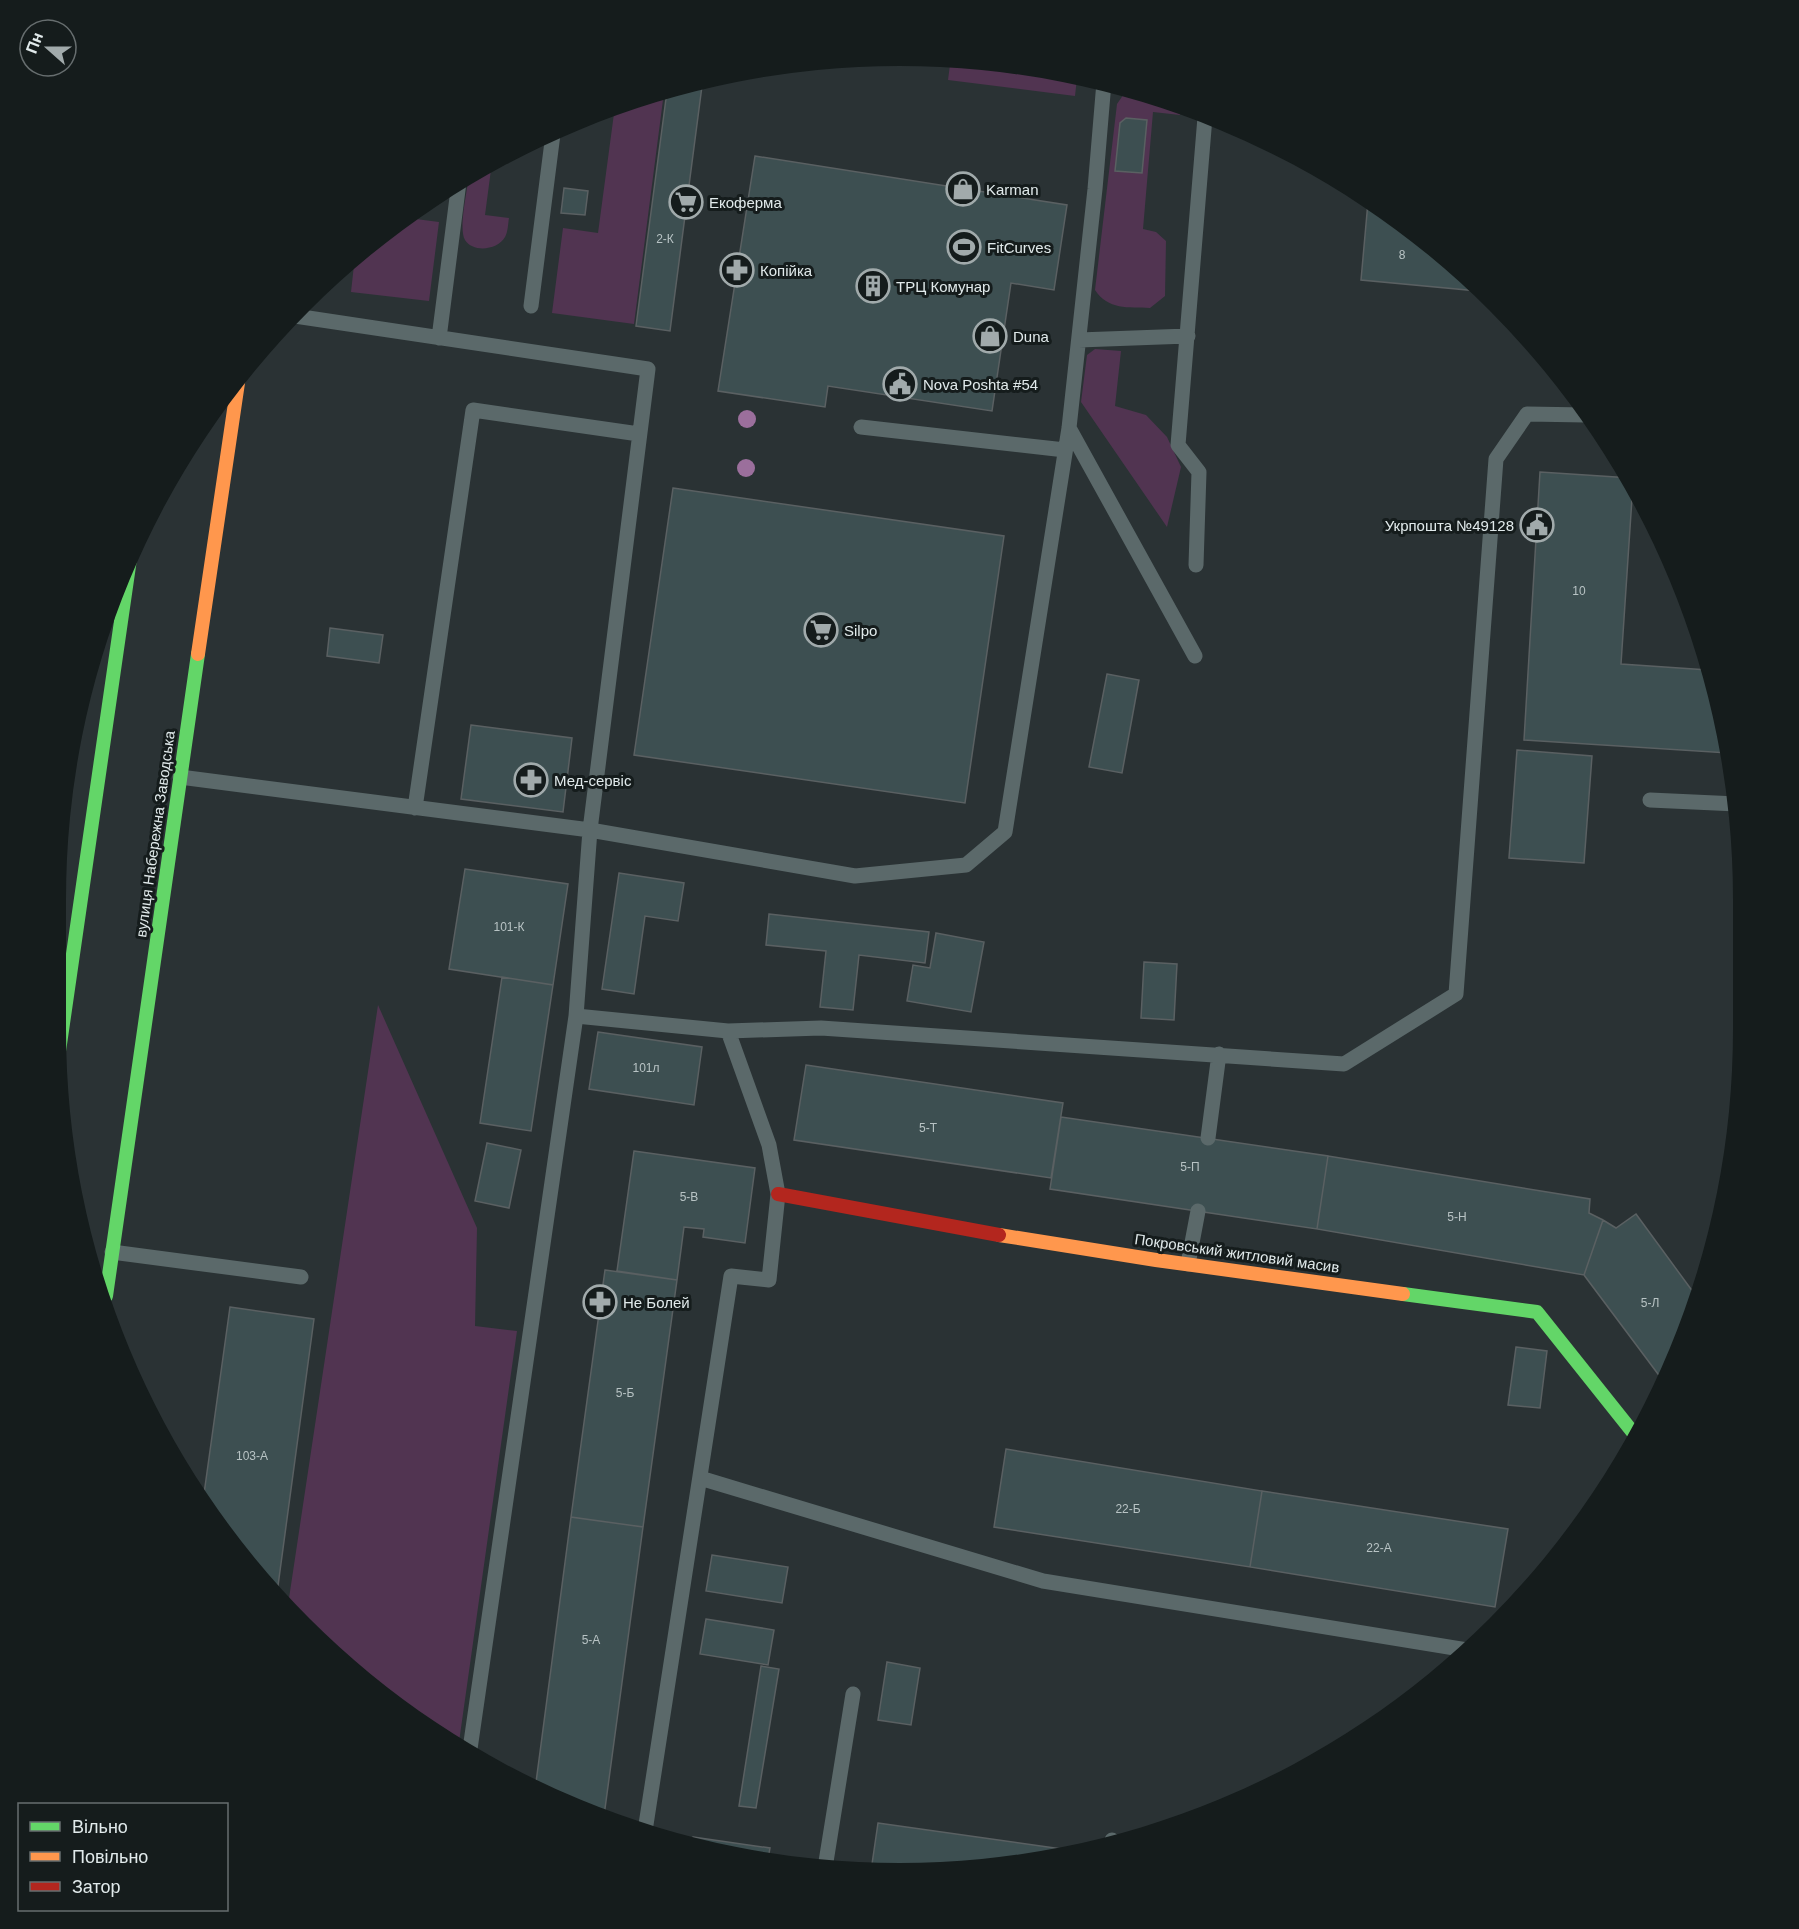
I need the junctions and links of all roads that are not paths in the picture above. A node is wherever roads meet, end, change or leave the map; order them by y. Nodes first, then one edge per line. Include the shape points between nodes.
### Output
1 (1103, 91) edge
2 (1204, 124) edge
3 (552, 142) edge
4 (458, 193) edge
5 (531, 306) dead end
6 (303, 317) edge
7 (1188, 336) junction
8 (439, 338) junction
9 (1079, 340) junction
10 (236, 394) edge
11 (1578, 416) edge
12 (861, 427) dead end
13 (1069, 428) junction
14 (639, 434) junction
15 (1065, 450) junction
16 (1196, 565) dead end
17 (126, 590) edge
18 (1195, 656) dead end
19 (180, 777) junction
20 (1650, 800) dead end
21 (1727, 804) edge
22 (415, 808) junction
23 (590, 830) junction
24 (66, 1003) edge
25 (576, 1016) junction
26 (728, 1031) junction
27 (1219, 1054) junction
28 (1208, 1138) dead end
29 (778, 1194) junction
30 (1198, 1211) dead end
31 (112, 1252) junction
32 (1188, 1264) junction
33 (301, 1277) dead end
34 (107, 1288) edge
35 (1630, 1429) edge
36 (700, 1478) junction
37 (1457, 1648) edge
38 (853, 1694) dead end
39 (471, 1744) edge
40 (646, 1823) edge
41 (826, 1859) edge

1 - 9 lane
2 - 7 lane
3 - 5 lane
4 - 8 lane
6 - 8 lane
7 - 9 lane
7 - 16 lane via 1178,446 1199,472
8 - 14 lane via 648,369
9 - 13 lane
10 - 19 main road, вулиця Набережна Заводська
11 - 27 lane via 1527,414 1496,459 1456,994 1344,1064
12 - 15 lane
13 - 15 lane
13 - 18 lane
14 - 22 lane via 473,410
14 - 23 lane
15 - 23 lane via 1005,832 966,865 855,876
17 - 24 main road
19 - 22 lane
19 - 31 main road, вулиця Набережна Заводська
20 - 21 lane
22 - 23 lane
23 - 25 lane
25 - 26 lane
25 - 39 lane
26 - 27 lane via 821,1028
26 - 29 lane via 769,1145
27 - 28 lane
29 - 32 main road, Покровський житловий масив via 946,1226
29 - 36 lane via 769,1280 731,1276
30 - 32 lane
31 - 33 lane
31 - 34 main road, вулиця Набережна Заводська
32 - 35 main road, Покровський житловий масив via 1537,1312
36 - 37 lane via 1043,1581
36 - 40 lane
38 - 41 lane

